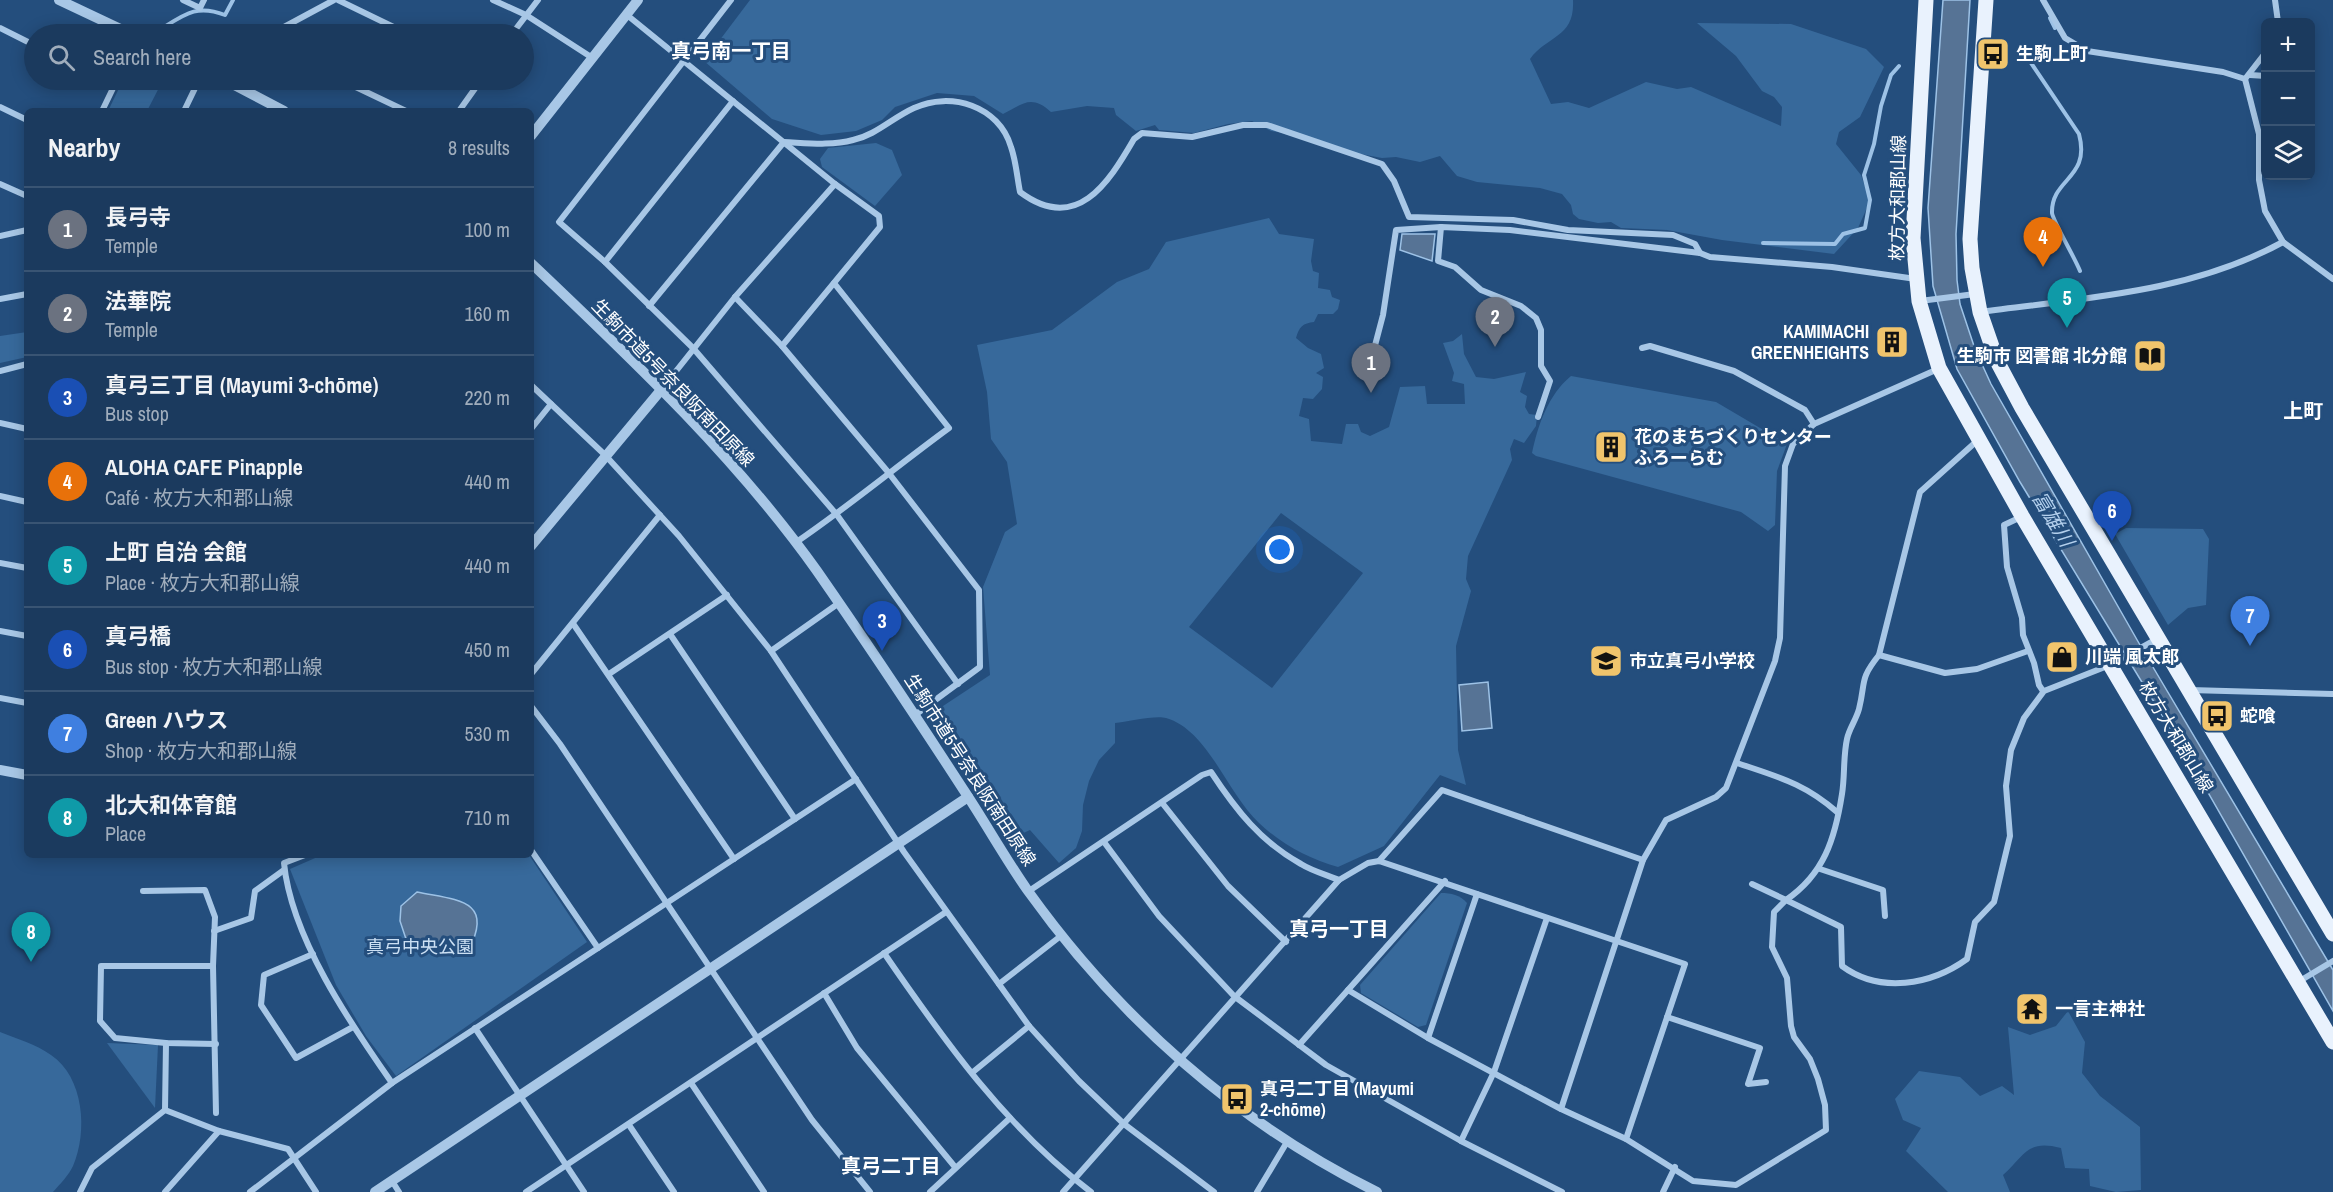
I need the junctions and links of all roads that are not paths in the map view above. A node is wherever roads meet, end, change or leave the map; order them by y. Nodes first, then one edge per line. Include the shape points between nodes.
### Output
1 (58, 0) edge
2 (183, 0) edge
3 (204, 0) edge
4 (336, 0) edge
5 (493, 0) edge
6 (538, 0) edge
7 (638, 0) edge
8 (731, 0) edge
9 (1926, 0) edge
10 (1986, 0) edge
11 (2043, 0) edge
12 (2276, 0) edge
13 (526, 15) junction
14 (627, 15) junction
15 (2278, 18) edge
16 (110, 24) edge
17 (290, 24) edge
18 (387, 24) edge
19 (519, 24) edge
20 (0, 28) edge
21 (24, 40) edge
22 (591, 57) junction
23 (2261, 58) edge
24 (683, 61) junction
25 (2261, 76) edge
26 (2247, 77) junction
27 (112, 90) edge
28 (194, 90) edge
29 (244, 90) edge
30 (362, 90) edge
31 (474, 90) edge
32 (733, 101) junction
33 (0, 107) edge
34 (103, 108) edge
35 (185, 108) edge
36 (278, 108) edge
37 (400, 108) edge
38 (461, 108) edge
39 (24, 119) edge
40 (534, 132) edge
41 (784, 142) junction
42 (0, 184) edge
43 (835, 184) junction
44 (24, 195) edge
45 (1441, 227) junction
46 (24, 231) edge
47 (0, 236) edge
48 (2283, 242) junction
49 (1700, 253) junction
50 (605, 262) junction
51 (534, 266) edge
52 (1917, 279) junction
53 (2333, 279) edge
54 (834, 283) junction
55 (1976, 293) junction
56 (24, 295) edge
57 (735, 297) junction
58 (0, 299) edge
59 (1919, 301) junction
60 (649, 306) junction
61 (1980, 312) junction
62 (782, 346) junction
63 (693, 348) junction
64 (1642, 348) dead end
65 (1373, 353) dead end
66 (24, 365) edge
67 (1939, 368) junction
68 (0, 371) edge
69 (534, 388) edge
70 (661, 390) junction
71 (551, 404) junction
72 (1538, 417) dead end
73 (0, 423) edge
74 (1814, 424) junction
75 (534, 425) edge
76 (24, 428) edge
77 (1978, 440) junction
78 (605, 455) junction
79 (888, 472) junction
80 (0, 496) edge
81 (24, 501) edge
82 (837, 514) junction
83 (660, 515) junction
84 (2022, 516) junction
85 (534, 542) edge
86 (795, 543) junction
87 (0, 563) edge
88 (24, 567) edge
89 (727, 595) junction
90 (839, 603) junction
91 (573, 625) junction
92 (0, 631) edge
93 (670, 634) junction
94 (24, 635) edge
95 (2159, 638) junction
96 (771, 651) junction
97 (2028, 651) junction
98 (1879, 655) junction
99 (2110, 665) junction
100 (534, 670) edge
101 (609, 675) junction
102 (958, 684) junction
103 (2190, 690) junction
104 (2043, 691) junction
105 (2333, 694) edge
106 (0, 698) edge
107 (24, 702) edge
108 (534, 710) edge
109 (915, 715) junction
110 (1737, 762) junction
111 (0, 770) edge
112 (24, 774) edge
113 (856, 779) junction
114 (968, 797) junction
115 (1163, 804) junction
116 (1837, 812) junction
117 (795, 819) junction
118 (1104, 842) junction
119 (898, 843) junction
120 (534, 854) edge
121 (297, 858) edge
122 (734, 859) junction
123 (1643, 860) junction
124 (1379, 861) junction
125 (1820, 869) junction
126 (284, 870) junction
127 (1339, 880) junction
128 (1445, 881) junction
129 (1752, 884) dead end
130 (143, 891) dead end
131 (1029, 891) junction
132 (1476, 894) junction
133 (1786, 900) junction
134 (668, 903) junction
135 (946, 912) junction
136 (1885, 916) dead end
137 (1547, 918) junction
138 (214, 931) junction
139 (1063, 934) junction
140 (2333, 934) edge
141 (1286, 942) junction
142 (1615, 942) junction
143 (598, 948) junction
144 (884, 953) junction
145 (313, 954) junction
146 (2333, 961) edge
147 (213, 966) junction
148 (710, 967) junction
149 (2298, 982) junction
150 (999, 984) junction
151 (1348, 990) junction
152 (824, 993) junction
153 (1234, 996) junction
154 (1666, 1017) junction
155 (1029, 1026) junction
156 (353, 1027) junction
157 (475, 1028) junction
158 (1428, 1038) junction
159 (758, 1039) junction
160 (2333, 1042) edge
161 (166, 1043) junction
162 (216, 1044) junction
163 (1299, 1045) junction
164 (1179, 1060) junction
165 (973, 1072) junction
166 (1494, 1072) junction
167 (1766, 1082) dead end
168 (392, 1083) junction
169 (691, 1083) junction
170 (520, 1095) junction
171 (1561, 1109) junction
172 (165, 1110) junction
173 (216, 1113) dead end
174 (1010, 1118) junction
175 (1124, 1124) junction
176 (629, 1125) junction
177 (219, 1131) junction
178 (1626, 1139) junction
179 (1461, 1141) junction
180 (1287, 1142) junction
181 (294, 1158) junction
182 (567, 1166) junction
183 (955, 1167) junction
184 (1675, 1167) junction
185 (1074, 1179) junction
186 (392, 1181) junction
187 (80, 1192) edge
188 (165, 1192) edge
189 (250, 1192) edge
190 (316, 1192) edge
191 (375, 1192) edge
192 (399, 1192) edge
193 (526, 1192) edge
194 (584, 1192) edge
195 (674, 1192) edge
196 (764, 1192) edge
197 (870, 1192) edge
198 (930, 1192) edge
199 (1063, 1192) edge
200 (1091, 1192) edge
201 (1214, 1192) edge
202 (1257, 1192) edge
203 (1377, 1192) edge
204 (1562, 1192) edge
205 (1663, 1192) edge

1 - 16 street
2 - 3 street via 200,8
4 - 17 street
4 - 18 street
5 - 13 street
6 - 13 street
7 - 14 street
8 - 24 street
9 - 52 main road, 枚方大和郡山線 via 1913,238
10 - 55 main road, 枚方大和郡山線 via 1970,238
11 - 26 street via 2065,38 2087,51
12 - 15 street
13 - 19 street
13 - 22 street
14 - 22 street
14 - 24 street
20 - 21 street
22 - 40 street
23 - 26 street
24 - 32 street
24 - 50 street via 559,222
25 - 26 street
26 - 48 street via 2259,134 2261,199
27 - 34 street
28 - 35 street
29 - 36 street
30 - 37 street
31 - 38 street
32 - 41 street
32 - 50 street
33 - 39 street
41 - 43 street
41 - 49 street via 853,141 914,108 950,100 982,109 1002,126 1011,147 1020,192 1034,202 1072,208 1099,190 1142,133 1192,137 1243,124 1267,125 1382,164 1409,217 1502,219 1568,230 1662,234 1695,244
41 - 60 street
42 - 44 street
43 - 54 street via 879,216 879,227
43 - 57 street
45 - 49 street via 1510,230
45 - 65 street via 1396,230
45 - 72 street via 1438,261 1455,267 1481,290 1521,306 1536,318 1541,366 1550,381
46 - 47 street
48 - 53 street
48 - 61 street via 2230,267 2150,290
49 - 52 street
50 - 60 street
51 - 70 street, 生駒市道5号奈良阪南田原線
52 - 59 main road, 枚方大和郡山線
54 - 62 street
54 - 79 street via 949,428
55 - 59 street
55 - 61 main road, 枚方大和郡山線
56 - 58 street
57 - 62 street
57 - 63 street
59 - 67 main road, 枚方大和郡山線
60 - 63 street
61 - 95 main road, 枚方大和郡山線 via 1997,361 2022,408
62 - 79 street
63 - 70 street
63 - 82 street
64 - 74 street via 1650,346 1734,371 1805,410
66 - 68 street
67 - 74 street
67 - 77 main road, 枚方大和郡山線
69 - 71 street
70 - 78 street
70 - 86 street, 生駒市道5号奈良阪南田原線
71 - 75 street
71 - 78 street
73 - 76 street
74 - 110 street via 1793,444 1785,466 1780,638
77 - 84 main road, 枚方大和郡山線
77 - 98 street via 1920,492
78 - 83 street
78 - 85 street
79 - 82 street
79 - 102 street via 979,590 980,667
80 - 81 street
82 - 86 street
82 - 102 street
83 - 89 street
83 - 91 street
84 - 97 street via 2004,525 2007,567
84 - 99 main road, 枚方大和郡山線
86 - 90 street, 生駒市道5号奈良阪南田原線
87 - 88 street
89 - 93 street
89 - 96 street
90 - 96 street
90 - 109 street, 生駒市道5号奈良阪南田原線
91 - 100 street
91 - 101 street
92 - 94 street
93 - 101 street
93 - 117 street
95 - 99 street
95 - 103 main road, 枚方大和郡山線
96 - 113 street
97 - 98 street via 1977,669 1945,673
97 - 104 street
98 - 116 street via 1864,674 1859,711 1847,738
99 - 104 street
99 - 149 main road, 枚方大和郡山線
101 - 122 street
102 - 109 street
103 - 105 street
103 - 140 main road, 枚方大和郡山線
104 - 133 street via 2024,718 2011,750 2006,805 2010,836 1994,902 1975,922 1967,959 1918,982 1897,985 1851,973 1842,966 1841,927
106 - 107 street
108 - 134 street
109 - 114 street, 生駒市道5号奈良阪南田原線
110 - 116 street via 1796,782
110 - 123 street via 1726,788 1716,797 1666,820
111 - 112 street
113 - 117 street
113 - 119 street
114 - 119 street
114 - 131 street, 生駒市道5号奈良阪南田原線
115 - 118 street
115 - 127 street via 1211,772 1257,834 1302,865
115 - 141 street via 1228,886
116 - 125 street via 1831,844
117 - 122 street
118 - 131 street
118 - 153 street via 1159,916
119 - 135 street
119 - 148 street
120 - 143 street
121 - 126 street via 284,863
122 - 134 street
123 - 124 street via 1442,790
123 - 142 street
124 - 127 street
124 - 128 street
125 - 133 street via 1805,887
125 - 136 street via 1883,890
126 - 138 street via 255,891 251,918
126 - 145 street
127 - 141 street
128 - 132 street
128 - 151 street
129 - 133 street
130 - 138 street via 205,890 215,917
131 - 139 street, 生駒市道5号奈良阪南田原線
132 - 137 street
132 - 158 street
133 - 184 street via 1774,912 1772,947 1787,978 1794,1037 1818,1079 1826,1130 1736,1185 1693,1181
134 - 143 street
134 - 148 street
135 - 144 street
135 - 150 street
137 - 142 street
137 - 166 street
138 - 147 street
139 - 150 street
139 - 164 street, 生駒市道5号奈良阪南田原線 via 1119,1001
141 - 153 street
142 - 154 street via 1685,964
142 - 171 street
143 - 157 street
144 - 152 street
144 - 165 street via 929,1019
145 - 156 street
145 - 156 street via 264,975 261,1005 296,1058
146 - 149 street
147 - 161 street via 101,966 100,1021 115,1038
147 - 162 street
148 - 159 street
148 - 170 street
149 - 160 main road, 枚方大和郡山線
150 - 155 street
151 - 158 street
151 - 163 street
152 - 159 street
152 - 183 street via 856,1048
153 - 163 street
153 - 164 street
154 - 167 street via 1760,1048 1748,1084
154 - 178 street
155 - 165 street
155 - 175 street
156 - 168 street
157 - 168 street
157 - 170 street
158 - 166 street
159 - 169 street
159 - 197 street via 812,1120
161 - 162 street
161 - 172 street
162 - 173 street
163 - 179 street via 1326,1065
164 - 175 street
164 - 180 street, 生駒市道5号奈良阪南田原線 via 1220,1095
165 - 174 street
166 - 171 street
166 - 179 street
168 - 181 street
169 - 176 street
169 - 196 street
170 - 182 street
170 - 186 street
171 - 178 street
172 - 177 street
172 - 187 street via 92,1168
174 - 183 street
174 - 185 street
175 - 185 street
175 - 201 street
176 - 182 street
176 - 195 street
177 - 181 street via 288,1149
177 - 188 street
178 - 184 street
179 - 204 street
180 - 202 street
180 - 203 street, 生駒市道5号奈良阪南田原線
181 - 189 street
181 - 190 street
182 - 193 street
182 - 194 street
183 - 198 street
184 - 205 street
185 - 199 street
185 - 200 street
186 - 191 street
186 - 192 street

